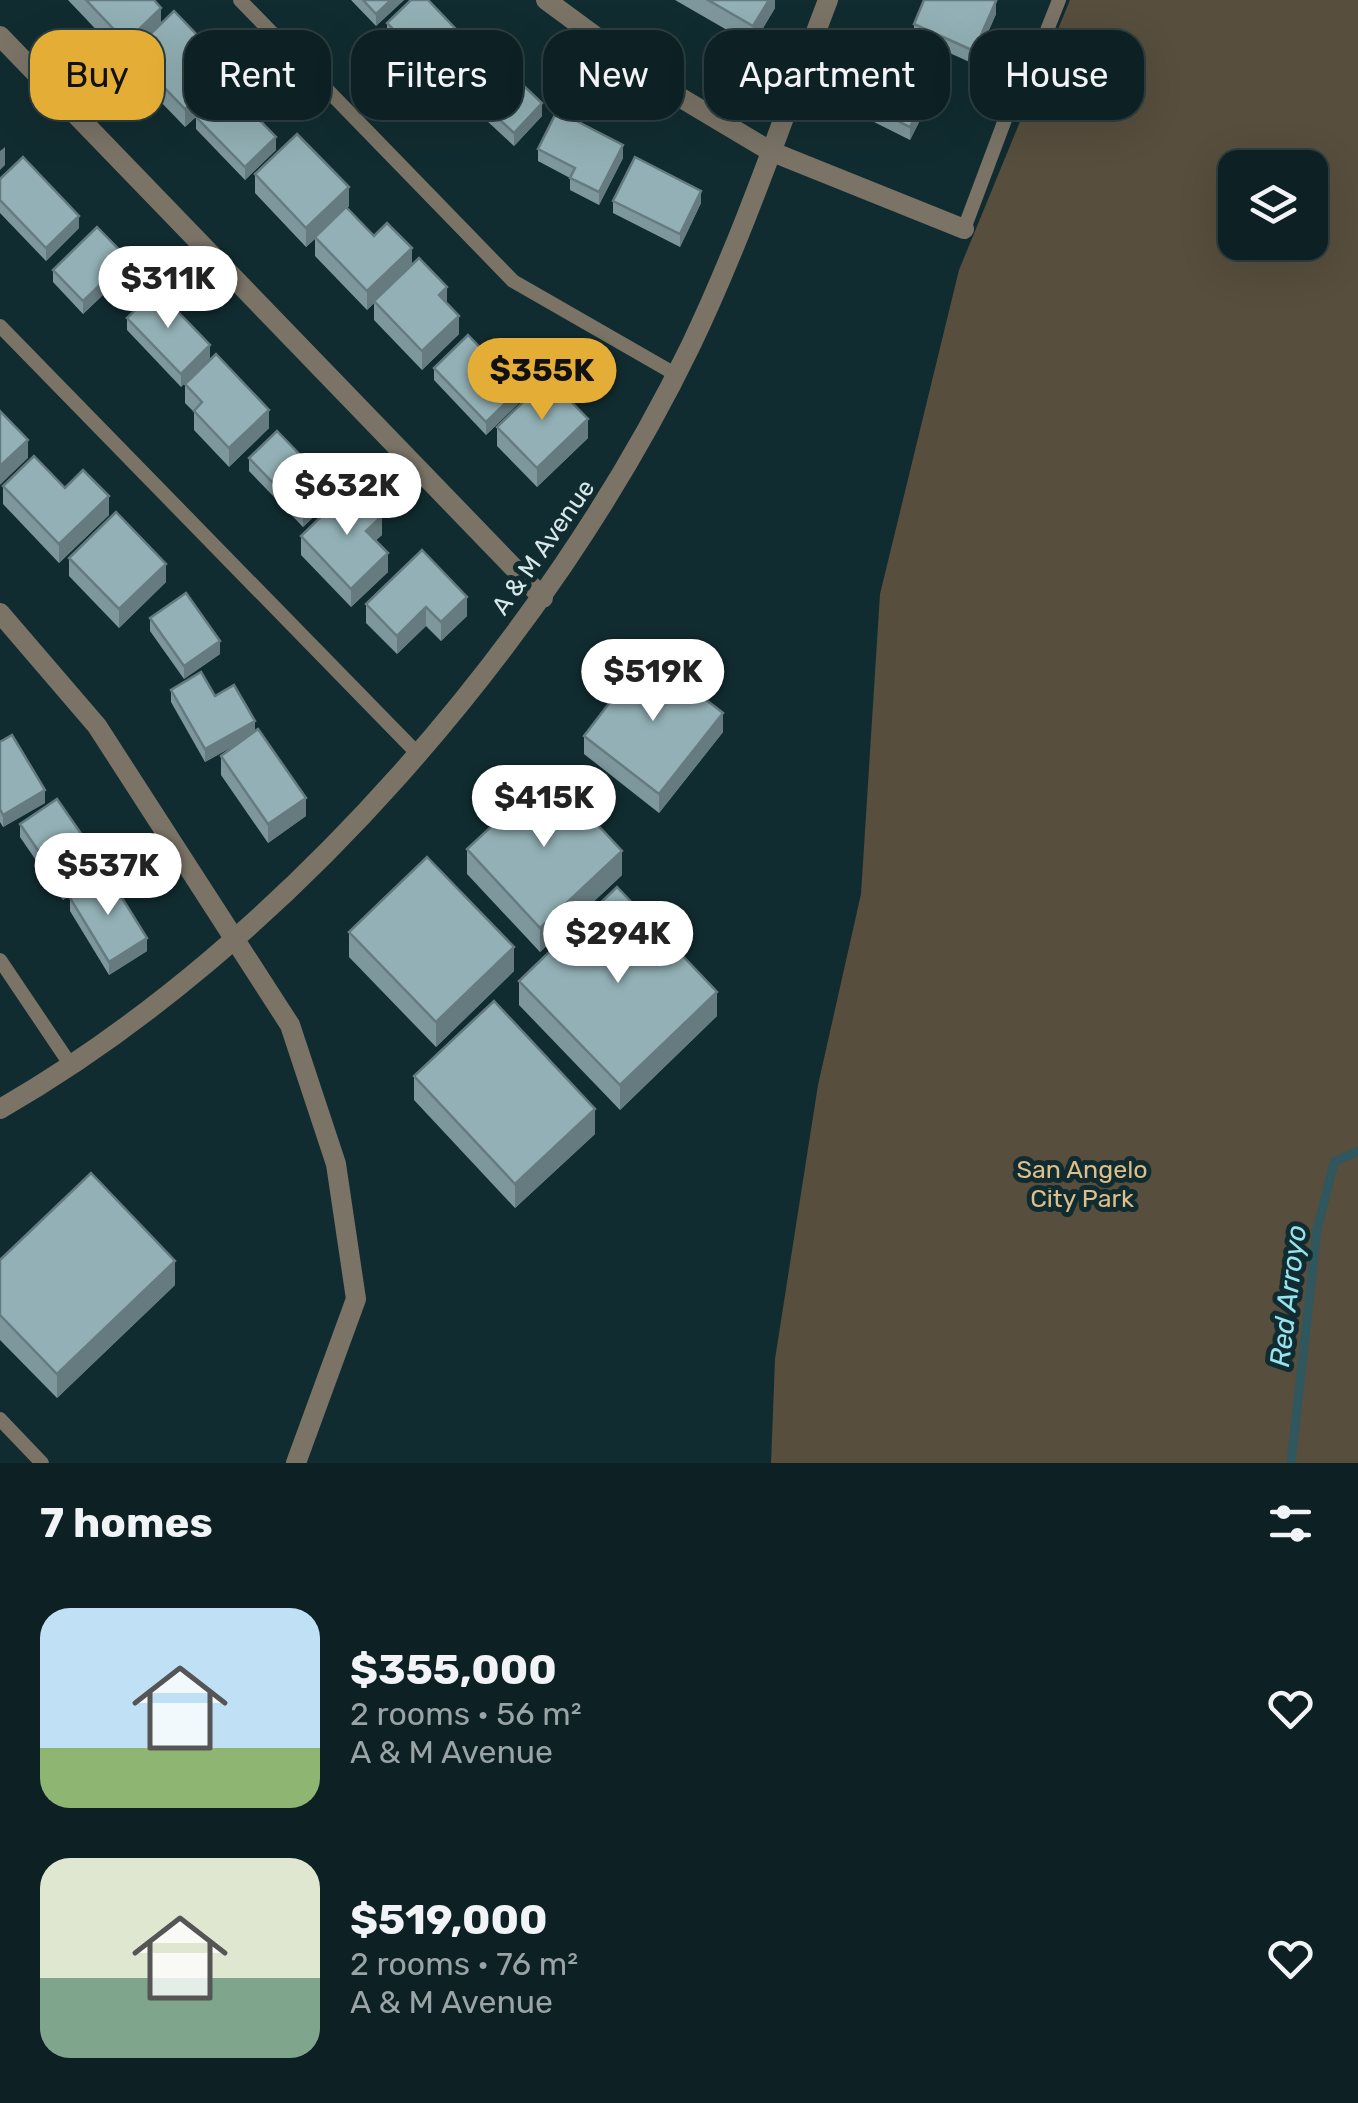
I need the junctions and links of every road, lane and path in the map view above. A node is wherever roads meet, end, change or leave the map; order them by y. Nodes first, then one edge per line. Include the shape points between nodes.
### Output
1 (240, 0) edge
2 (546, 0) edge
3 (828, 0) edge
4 (1059, 0) edge
5 (0, 36) edge
6 (770, 151) junction
7 (964, 228) joint
8 (0, 326) edge
9 (676, 374) junction
10 (543, 598) junction
11 (0, 613) edge
12 (416, 752) junction
13 (234, 940) junction
14 (0, 960) edge
15 (72, 1067) junction
16 (0, 1108) edge
17 (0, 1419) edge
18 (42, 1463) edge
19 (296, 1463) edge

1 - 9 lane via 512,281
2 - 6 street via 671,92
3 - 6 street, A & M Avenue
4 - 7 lane via 1018,85
5 - 10 street
6 - 7 street
6 - 9 street, A & M Avenue
8 - 12 lane
9 - 10 street, A & M Avenue via 616,487
10 - 12 street, A & M Avenue
11 - 13 street via 97,726
12 - 13 street, A & M Avenue via 372,806
13 - 15 street, A & M Avenue
13 - 19 street via 290,1025 336,1164 356,1299
14 - 15 lane
15 - 16 street, A & M Avenue
17 - 18 lane

